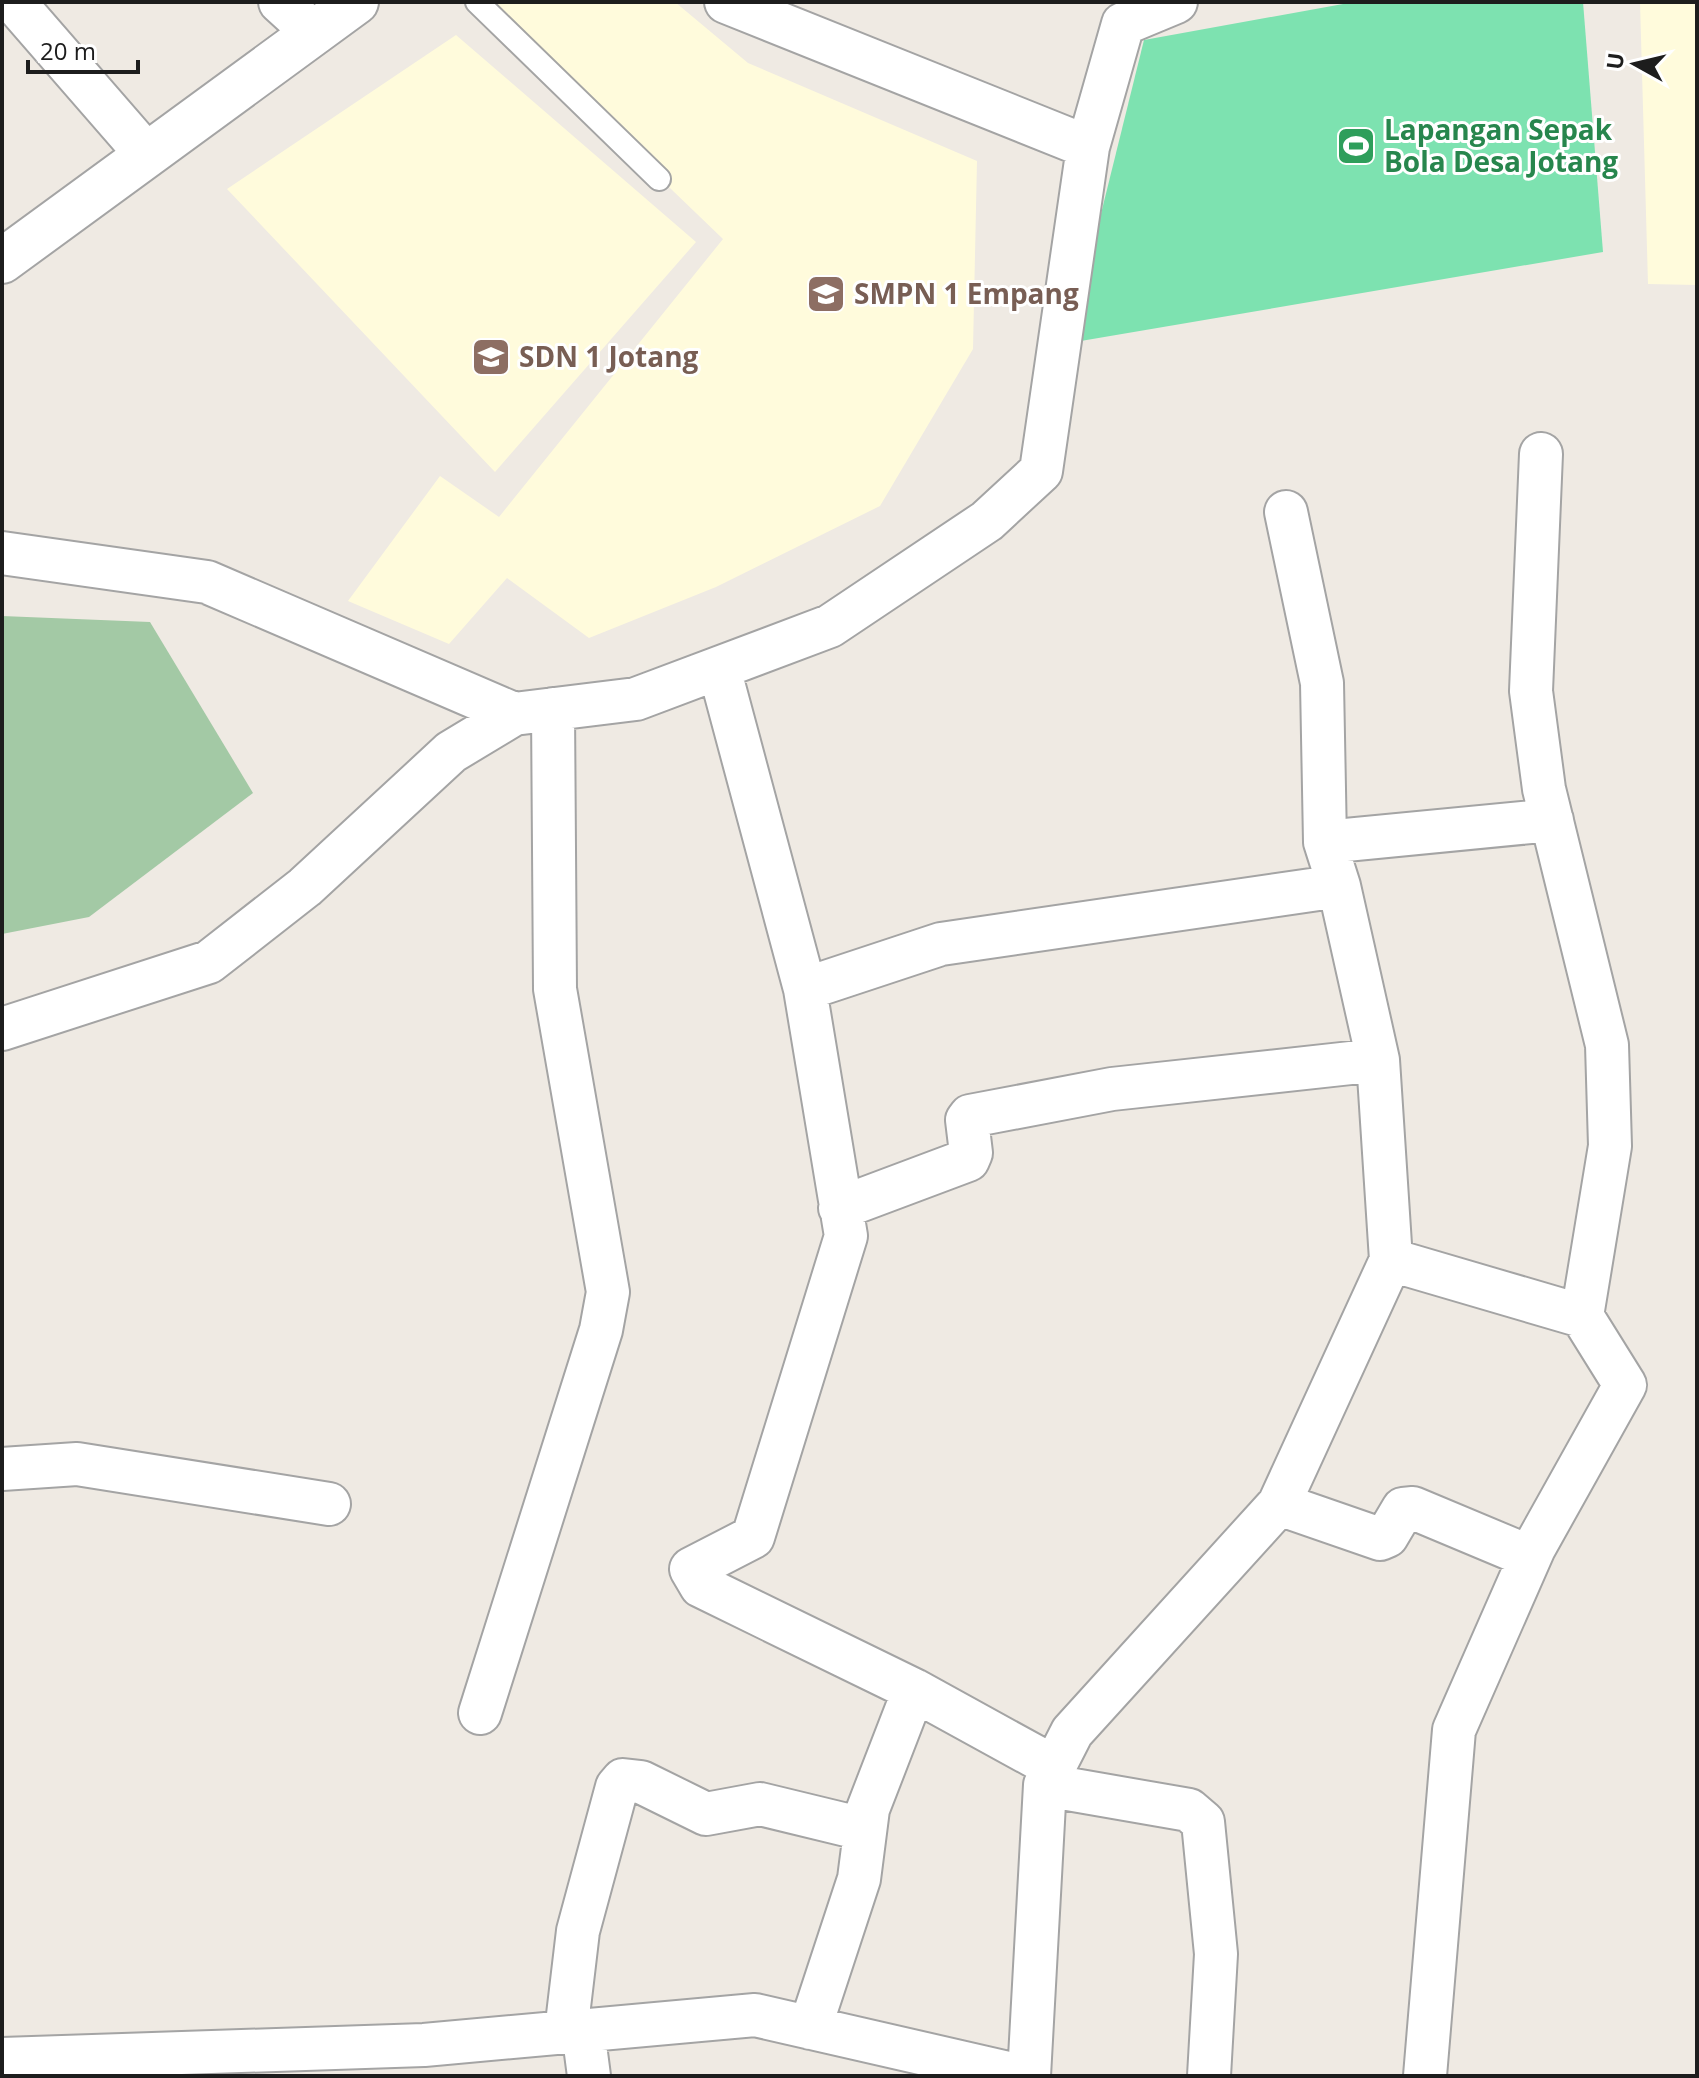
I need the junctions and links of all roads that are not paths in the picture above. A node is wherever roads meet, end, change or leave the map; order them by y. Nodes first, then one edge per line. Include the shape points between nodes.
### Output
1 (14, 2) edge
2 (280, 2) edge
3 (356, 2) edge
4 (477, 2) edge
5 (726, 2) edge
6 (1164, 4) edge
7 (314, 33) junction
8 (1088, 147) junction
9 (147, 155) junction
10 (659, 179) dead end
11 (2, 261) edge
12 (1541, 454) dead end
13 (1286, 512) dead end
14 (2, 553) edge
15 (719, 668) junction
16 (533, 712) junction
17 (1552, 820) junction
18 (1325, 842) junction
19 (1339, 886) junction
20 (805, 989) junction
21 (2, 1029) edge
22 (1378, 1060) junction
23 (840, 1208) junction
24 (1391, 1260) junction
25 (1582, 1316) junction
26 (2, 1469) edge
27 (329, 1504) dead end
28 (1279, 1504) junction
29 (1530, 1557) junction
30 (914, 1690) junction
31 (480, 1713) dead end
32 (1049, 1776) junction
33 (863, 1829) junction
34 (810, 2028) junction
35 (574, 2031) junction
36 (2, 2059) edge
37 (423, 2060) edge
38 (589, 2076) edge
39 (1021, 2076) edge
40 (1029, 2076) edge
41 (1209, 2076) edge
42 (1425, 2076) edge

1 - 9 street
2 - 7 street
3 - 7 street
4 - 10 lane
5 - 8 street
6 - 8 street via 1123,24
7 - 9 street
8 - 15 street via 1041,471 987,521 830,626
9 - 11 street
12 - 17 street via 1531,691
13 - 18 street via 1322,683
14 - 16 street via 207,582
15 - 16 street via 636,699
15 - 20 street
16 - 21 street via 451,752 305,887 209,962
16 - 31 street via 555,989 608,1292 601,1330
17 - 18 street
17 - 25 street via 1607,1045 1610,1146
18 - 19 street
19 - 20 street via 941,944
19 - 22 street
20 - 23 street
22 - 23 street via 1112,1089 970,1116 968,1160
22 - 24 street
23 - 30 street via 846,1236 753,1537 691,1569 701,1586
24 - 25 street
24 - 28 street
25 - 29 street via 1625,1385
26 - 27 street via 77,1464
28 - 29 street via 1380,1539 1403,1509 1413,1508
28 - 32 street via 1072,1732
29 - 42 street via 1454,1730
30 - 32 street
30 - 33 street
32 - 40 street
32 - 41 street via 1189,1810 1203,1822 1216,1954
33 - 34 street via 859,1879
33 - 35 street via 760,1804 706,1814 641,1782 623,1780 578,1931
34 - 35 street via 755,2015
34 - 39 street
35 - 37 street
35 - 38 street
36 - 37 street

